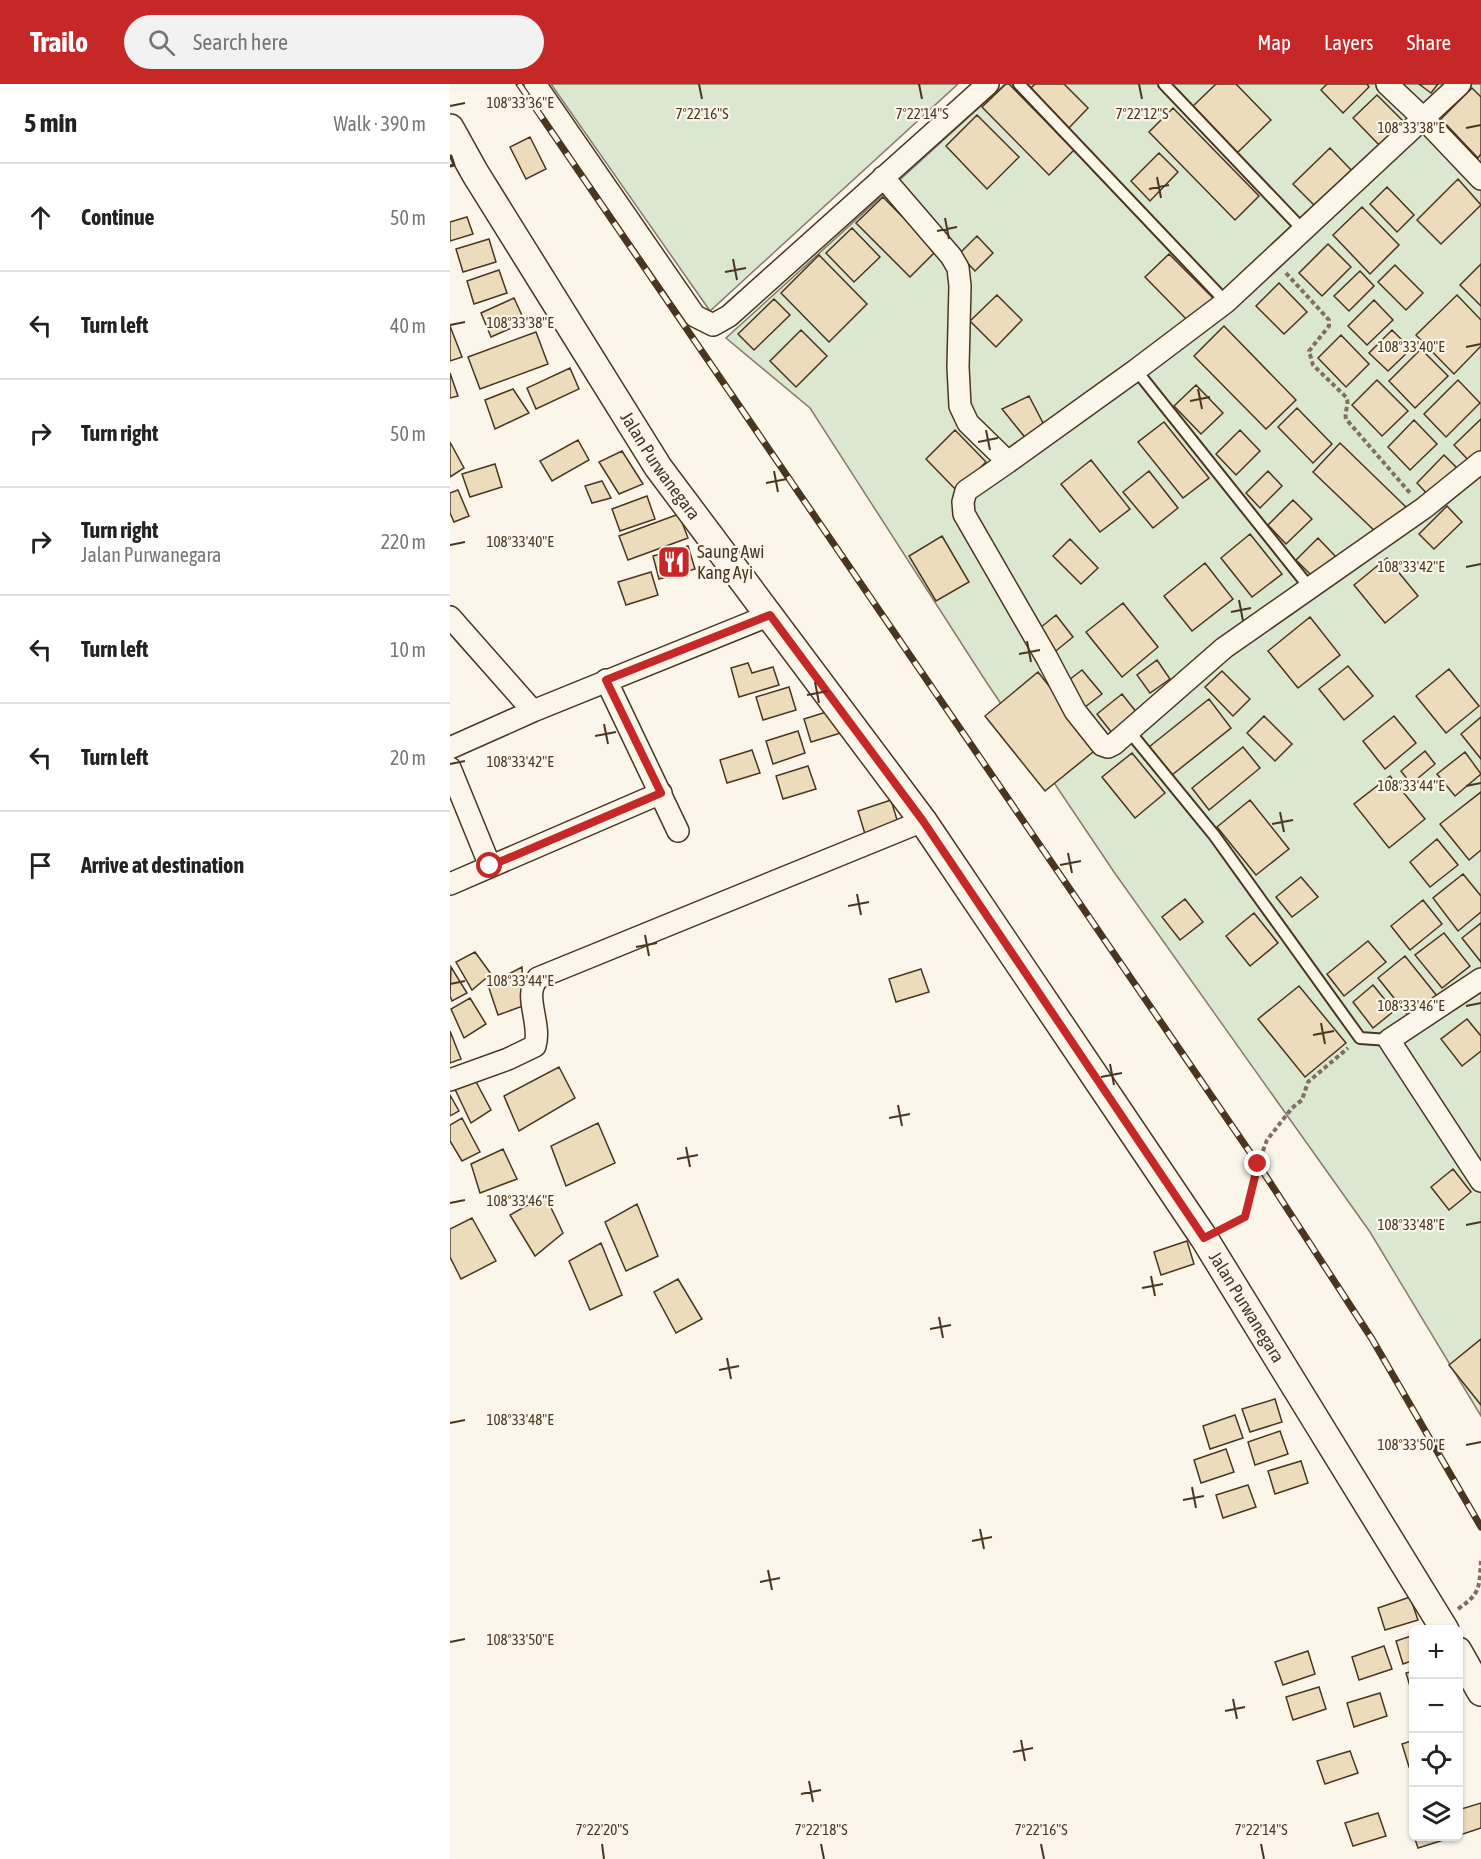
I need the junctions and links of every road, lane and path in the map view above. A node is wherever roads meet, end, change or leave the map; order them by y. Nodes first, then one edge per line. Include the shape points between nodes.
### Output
1 (535, 84) edge
2 (988, 84) edge
3 (1019, 84) edge
4 (1164, 84) edge
5 (1387, 84) edge
6 (1460, 84) edge
7 (1424, 119) junction
8 (450, 128) edge
9 (883, 177) junction
10 (1481, 179) edge
11 (1304, 231) junction
12 (1273, 259) junction
13 (1226, 302) junction
14 (1136, 370) junction
15 (1008, 462) junction
16 (1481, 462) edge
17 (1424, 508) junction
18 (1309, 587) junction
19 (770, 615) junction
20 (454, 627) edge
21 (606, 680) junction
22 (533, 711) junction
23 (1128, 731) junction
24 (450, 748) edge
25 (450, 768) edge
26 (661, 793) junction
27 (923, 821) junction
28 (678, 831) dead end
29 (490, 866) junction
30 (450, 884) edge
31 (1481, 979) edge
32 (1360, 1038) junction
33 (1389, 1040) junction
34 (450, 1080) edge
35 (1481, 1181) edge
36 (1204, 1238) junction
37 (1481, 1561) edge
38 (1442, 1625) edge
39 (1444, 1625) edge
40 (1463, 1660) edge
41 (1481, 1692) edge

1 - 9 street via 695,316 713,325 729,316
2 - 9 street
3 - 13 lane
4 - 11 lane
5 - 7 street
6 - 7 street
7 - 10 street
7 - 11 street
8 - 19 street, Jalan Purwanegara via 658,467
9 - 15 street via 958,268 960,406 968,423
11 - 12 street
12 - 13 street
12 - 17 path via 1329,320 1329,326 1310,351 1313,365 1346,396 1348,422
13 - 14 street
14 - 15 street
14 - 18 lane
15 - 23 street via 966,491 964,514 1075,711 1105,746 1112,746
16 - 17 street
17 - 18 street
18 - 23 street via 1224,648
19 - 21 street
19 - 27 street, Jalan Purwanegara
20 - 22 street
21 - 22 street
21 - 26 street
22 - 24 street
23 - 32 lane via 1214,835
25 - 29 street
26 - 28 street
26 - 29 street
27 - 34 street via 538,978 532,984 531,994 538,1037 535,1046
27 - 36 street, Jalan Purwanegara
29 - 30 street
31 - 33 street
32 - 33 lane
32 - 36 path via 1308,1082 1302,1100 1267,1140 1245,1217
33 - 35 street
36 - 38 street, Jalan Purwanegara
37 - 39 path via 1474,1598
40 - 41 street

